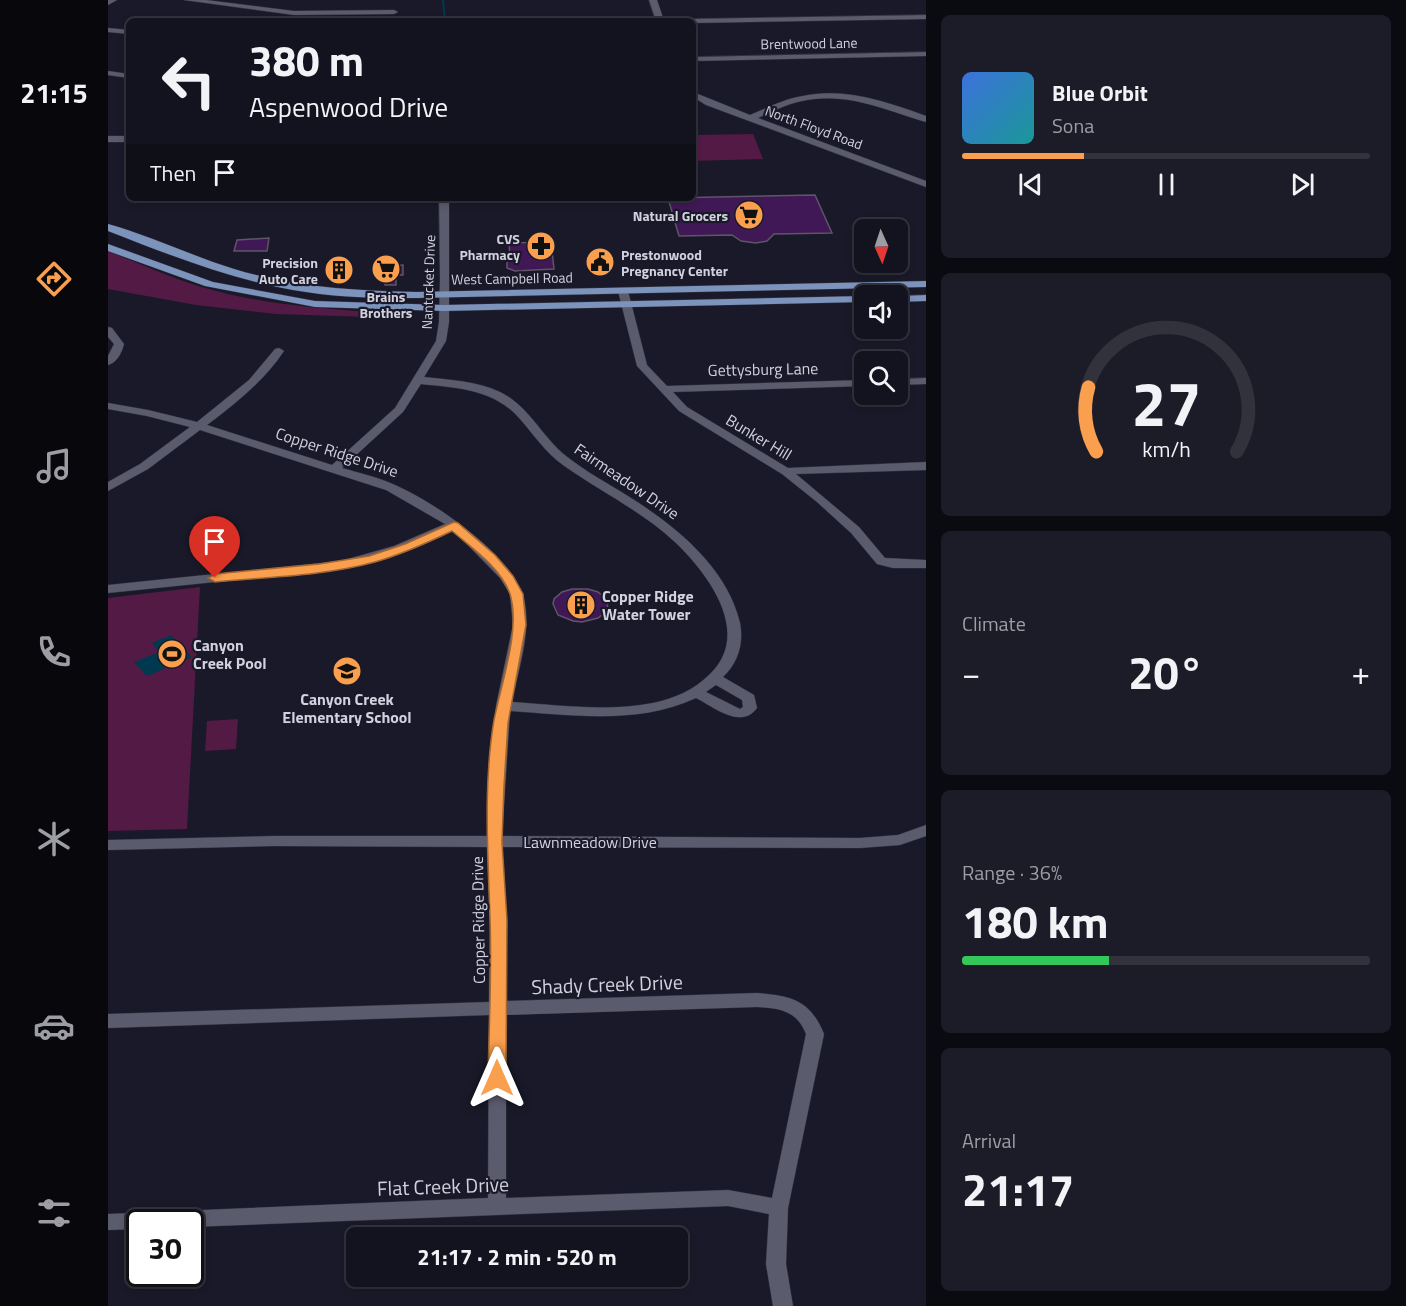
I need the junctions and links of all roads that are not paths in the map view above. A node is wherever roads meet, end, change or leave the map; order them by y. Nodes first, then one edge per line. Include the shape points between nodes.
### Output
1 (113, 0) edge
2 (188, 0) edge
3 (394, 0) edge
4 (653, 0) edge
5 (290, 2) dead end
6 (108, 3) edge
7 (278, 11) junction
8 (394, 12) junction
9 (926, 16) edge
10 (393, 18) edge
11 (659, 18) edge
12 (696, 21) edge
13 (108, 30) edge
14 (126, 32) edge
15 (926, 54) edge
16 (696, 59) edge
17 (112, 74) edge
18 (108, 81) edge
19 (696, 96) edge
20 (926, 107) edge
21 (911, 114) junction
22 (751, 118) junction
23 (926, 119) edge
24 (108, 139) edge
25 (126, 139) edge
26 (924, 182) edge
27 (444, 201) edge
28 (108, 228) edge
29 (108, 247) edge
30 (256, 278) junction
31 (926, 284) edge
32 (908, 286) edge
33 (240, 291) junction
34 (623, 291) junction
35 (854, 291) edge
36 (444, 295) junction
37 (926, 298) edge
38 (854, 299) edge
39 (908, 299) edge
40 (626, 304) junction
41 (444, 308) junction
42 (108, 330) edge
43 (279, 351) dead end
44 (108, 362) edge
45 (418, 380) junction
46 (926, 381) edge
47 (908, 382) edge
48 (854, 383) edge
49 (662, 389) junction
50 (108, 406) edge
51 (198, 426) junction
52 (926, 466) edge
53 (334, 469) junction
54 (786, 472) junction
55 (108, 487) edge
56 (454, 525) junction
57 (926, 564) edge
58 (108, 589) edge
59 (716, 679) junction
60 (696, 693) junction
61 (503, 706) junction
62 (926, 830) edge
63 (494, 842) junction
64 (108, 845) edge
65 (498, 1008) junction
66 (108, 1021) edge
67 (497, 1206) junction
68 (779, 1208) junction
69 (108, 1222) edge
70 (783, 1306) edge

1 - 6 street
2 - 7 street
3 - 8 street
4 - 11 street
5 - 7 street
7 - 8 street
8 - 10 street
9 - 12 street
13 - 14 street
15 - 16 street, Brentwood Lane
17 - 18 street
19 - 22 street, North Floyd Road
20 - 21 street
21 - 22 street via 866,99 829,96 793,101
21 - 23 street
22 - 26 street, North Floyd Road
24 - 25 street
27 - 36 street, Nantucket Drive
28 - 30 main road, West Campbell Road
29 - 33 main road, West Campbell Road via 179,274
30 - 33 main road
30 - 36 main road, West Campbell Road via 346,293
31 - 32 main road, West Campbell Road
33 - 41 main road, West Campbell Road via 315,304
34 - 35 main road, West Campbell Road
34 - 36 main road, West Campbell Road
34 - 40 street, Bunker Hill
36 - 41 street, Nantucket Drive
37 - 39 main road
38 - 40 main road, West Campbell Road
40 - 41 main road, West Campbell Road
40 - 49 street, Bunker Hill via 639,361
41 - 45 street, Nantucket Drive via 441,340
42 - 44 street via 119,344
43 - 51 street via 248,387
45 - 53 street, Nantucket Drive via 399,410
45 - 59 street, Fairmeadow Drive via 479,388 508,401 557,456 679,539 719,585 735,629 732,655
46 - 47 street
48 - 49 street, Gettysburg Lane
49 - 54 street, Bunker Hill via 693,416
50 - 51 street, Copper Ridge Drive
51 - 53 street, Copper Ridge Drive
51 - 55 street via 156,460
52 - 54 street
53 - 56 street, Copper Ridge Drive via 390,487
54 - 57 street, Bunker Hill via 830,506 881,561
56 - 58 street via 409,547 342,565
56 - 61 street, Copper Ridge Drive via 490,558 516,594 520,625
59 - 60 street, Fairmeadow Drive
59 - 60 street via 749,698 750,708 745,713 728,711
60 - 61 street, Fairmeadow Drive via 662,705 630,710
61 - 63 street, Copper Ridge Drive
62 - 63 street, Lawnmeadow Drive via 900,840 860,843
63 - 64 street, Lawnmeadow Drive
63 - 65 street, Copper Ridge Drive
65 - 66 street, Shady Creek Drive
65 - 67 street, Copper Ridge Drive
65 - 68 street, Shady Creek Drive via 757,1000 780,1001 806,1013 815,1034
67 - 68 street, Flat Creek Drive via 728,1198
67 - 69 street, Flat Creek Drive
68 - 70 street, Shady Creek Drive via 776,1264

